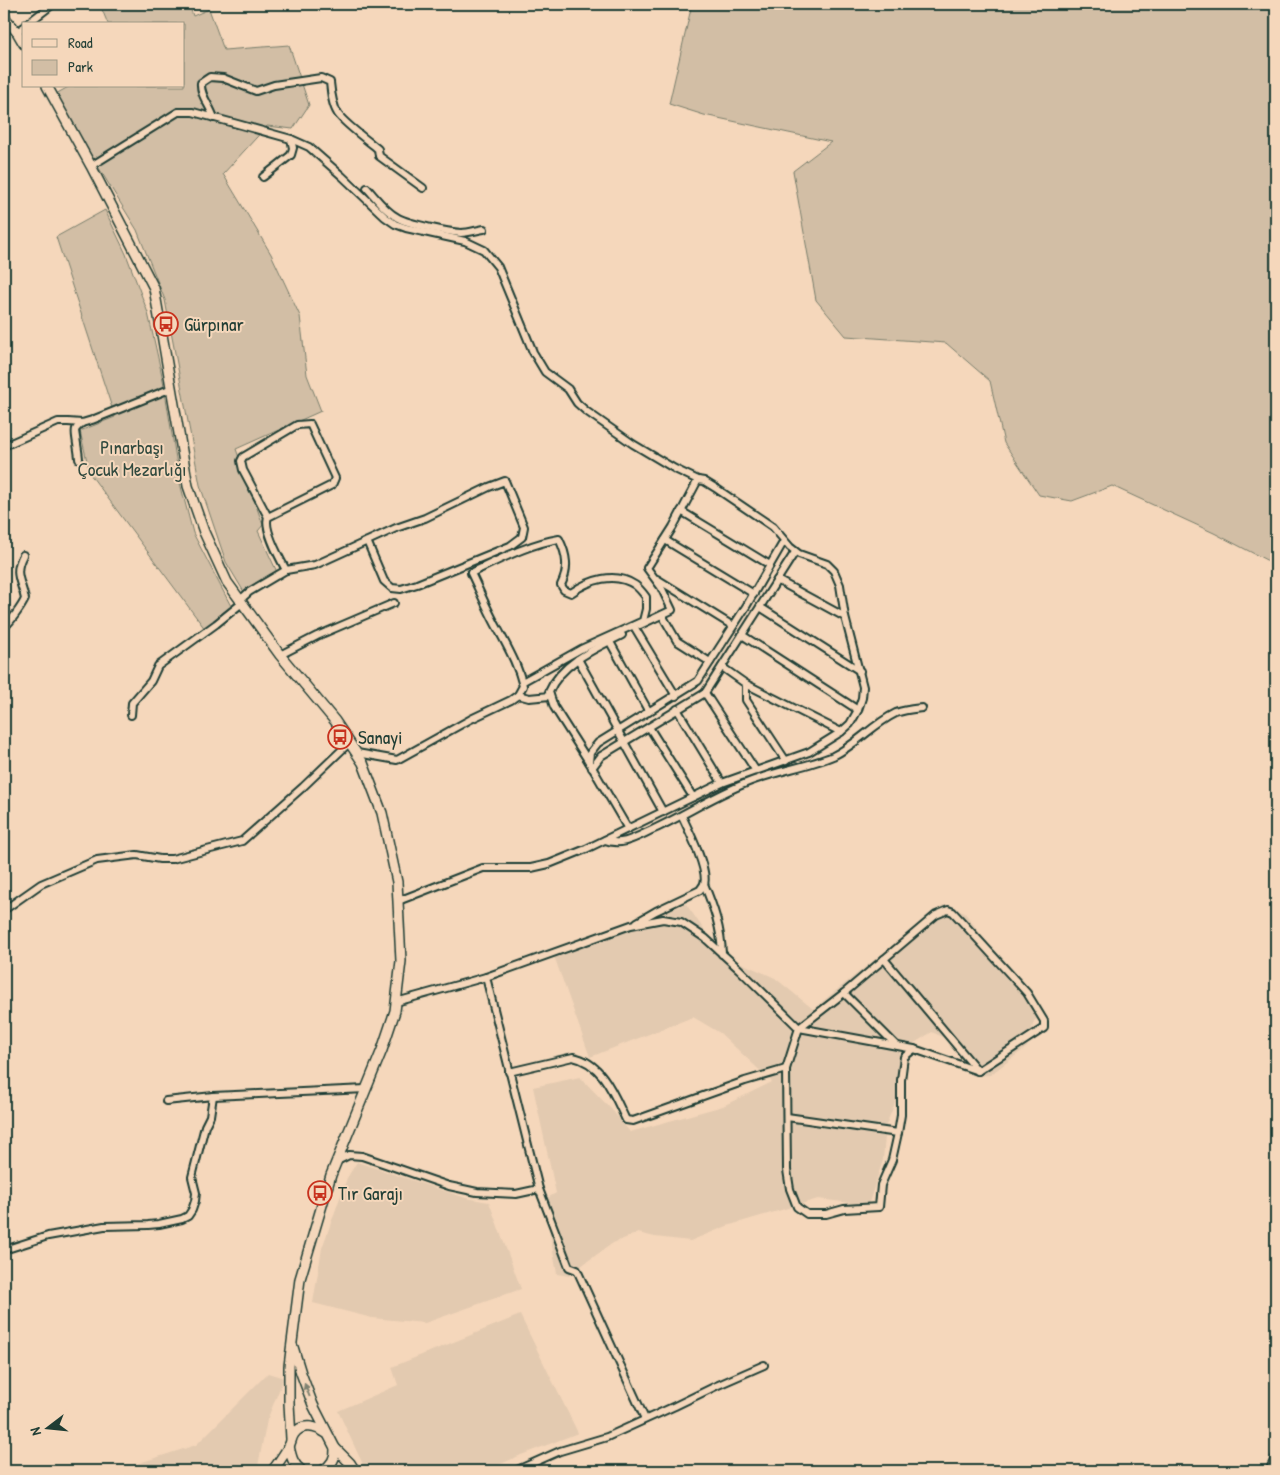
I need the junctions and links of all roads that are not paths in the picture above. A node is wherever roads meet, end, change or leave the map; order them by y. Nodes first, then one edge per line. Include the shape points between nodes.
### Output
1 (53, 4) edge
2 (4, 17) edge
3 (30, 22) edge
4 (20, 29) edge
5 (48, 88) edge
6 (214, 118) junction
7 (291, 139) junction
8 (91, 166) junction
9 (263, 177) dead end
10 (367, 188) dead end
11 (423, 188) dead end
12 (484, 229) dead end
13 (172, 388) junction
14 (82, 423) junction
15 (4, 446) edge
16 (79, 459) dead end
17 (698, 480) junction
18 (681, 511) junction
19 (268, 517) junction
20 (664, 540) junction
21 (784, 540) junction
22 (367, 541) junction
23 (795, 552) junction
24 (23, 555) dead end
25 (770, 565) junction
26 (286, 570) junction
27 (654, 577) junction
28 (777, 580) junction
29 (754, 594) junction
30 (241, 602) junction
31 (394, 603) dead end
32 (760, 607) junction
33 (662, 615) junction
34 (845, 617) junction
35 (734, 626) junction
36 (4, 627) edge
37 (635, 628) junction
38 (742, 635) junction
39 (610, 642) junction
40 (280, 656) junction
41 (578, 659) junction
42 (710, 662) junction
43 (722, 667) junction
44 (860, 671) junction
45 (522, 682) junction
46 (746, 684) junction
47 (705, 692) junction
48 (518, 695) junction
49 (550, 696) junction
50 (676, 696) junction
51 (922, 708) dead end
52 (677, 710) junction
53 (858, 710) junction
54 (649, 712) junction
55 (131, 715) dead end
56 (649, 726) junction
57 (618, 731) junction
58 (841, 732) junction
59 (349, 742) junction
60 (623, 742) junction
61 (357, 753) junction
62 (786, 761) junction
63 (590, 765) junction
64 (756, 771) junction
65 (722, 784) junction
66 (693, 797) junction
67 (663, 812) junction
68 (682, 816) junction
69 (628, 829) junction
70 (605, 840) junction
71 (704, 884) junction
72 (398, 900) junction
73 (4, 910) edge
74 (631, 925) junction
75 (722, 954) junction
76 (884, 959) junction
77 (486, 977) junction
78 (844, 993) junction
79 (396, 1002) junction
80 (799, 1028) junction
81 (897, 1046) junction
82 (914, 1049) junction
83 (786, 1069) junction
84 (509, 1072) junction
85 (978, 1072) junction
86 (366, 1089) junction
87 (213, 1096) junction
88 (166, 1101) dead end
89 (787, 1117) junction
90 (898, 1133) junction
91 (337, 1160) junction
92 (539, 1188) junction
93 (4, 1250) edge
94 (292, 1344) junction
95 (764, 1365) dead end
96 (645, 1419) junction
97 (326, 1433) junction
98 (290, 1443) junction
99 (335, 1448) junction
100 (1276, 1456) edge
101 (272, 1471) edge
102 (302, 1471) edge
103 (322, 1471) edge
104 (355, 1471) edge
105 (516, 1471) edge
106 (1269, 1471) edge

1 - 3 street
2 - 4 main road
5 - 8 main road
6 - 7 street
6 - 8 street via 178,112
6 - 11 street via 201,90 201,83 210,77 223,78 256,91 321,78 330,82 338,113 378,149 379,156
7 - 9 street via 292,155
7 - 17 street via 309,147 395,224 466,241 484,250 498,267 533,352 545,372 568,389 586,411 640,448
8 - 13 main road via 154,288
10 - 12 street via 383,206 406,221 463,233
13 - 14 street
13 - 30 main road via 188,486 226,582
14 - 15 street via 58,422
14 - 16 street via 75,434
17 - 18 street
17 - 21 street via 773,527
18 - 20 street
18 - 25 street
19 - 19 street via 332,485 335,478 310,424 297,425 243,456 243,470
19 - 26 street via 266,521 272,541
20 - 27 street via 647,568
20 - 29 street
21 - 23 street
21 - 25 street
22 - 22 street via 505,481 524,527 522,538 510,546 401,589 392,588 384,581
22 - 26 street via 315,565
23 - 28 street
23 - 34 street via 827,564 834,571 840,585
24 - 36 street via 18,573 25,599
25 - 29 street
26 - 30 street via 249,592
27 - 33 street via 672,610
27 - 35 street
28 - 32 street
28 - 34 street
29 - 35 street
30 - 40 main road
30 - 55 street via 158,666 151,681 132,703
31 - 40 street via 317,636
32 - 38 street
32 - 44 street
33 - 37 street
33 - 42 street via 677,642
34 - 44 street
35 - 42 street
37 - 39 street
37 - 50 street
38 - 43 street
38 - 53 street
39 - 41 street
39 - 54 street
40 - 59 main road
41 - 49 street via 552,683
41 - 57 street
42 - 50 street via 698,681
43 - 46 street
43 - 47 street
44 - 53 street via 864,687
45 - 45 street via 519,669 471,573 507,556 559,539 567,574 562,585 564,590 571,593 605,578 622,578 636,585 646,597 643,621 581,649
45 - 48 street
46 - 58 street
46 - 62 street via 746,700
47 - 52 street
47 - 64 street
48 - 49 street via 529,698
48 - 61 street via 397,760
49 - 63 street
50 - 54 street
51 - 68 street via 897,713 833,756 756,779
52 - 56 street
52 - 65 street
53 - 58 street
54 - 57 street
56 - 60 street
56 - 66 street
57 - 60 street
57 - 63 street via 598,743 590,753
58 - 62 street via 809,752
59 - 61 main road
59 - 73 street via 242,841 172,859 137,855 97,860 41,884
60 - 63 street
60 - 67 street
61 - 72 main road via 364,763 382,813 398,882
62 - 64 street
63 - 69 street
64 - 65 street
65 - 66 street
66 - 67 street
67 - 69 street
68 - 70 street via 626,842
68 - 71 street via 700,856
69 - 70 street
70 - 72 street via 549,864 531,868 483,868
71 - 74 street via 700,890
71 - 75 street via 721,935
72 - 79 main road via 401,961
74 - 75 street via 663,919 681,922
74 - 77 street
75 - 80 street
76 - 78 street
76 - 85 street
76 - 85 street via 936,915 948,910 1027,993 1044,1021 1044,1028
77 - 79 street
77 - 84 street
78 - 80 street
78 - 81 street
79 - 86 main road
80 - 81 street
80 - 83 street
81 - 82 street
82 - 85 street
82 - 90 street via 904,1057
83 - 84 street via 633,1121 626,1120 599,1071 581,1058 573,1057
83 - 89 street
84 - 92 street
86 - 87 street
86 - 91 main road
87 - 88 street
87 - 93 street via 192,1177 196,1193 188,1216 148,1225 104,1226 48,1236
89 - 90 street
89 - 90 street via 790,1188 797,1207 807,1214 879,1207 881,1185 892,1160
91 - 92 street via 349,1155 362,1156 449,1186 477,1192 516,1194
91 - 94 main road via 300,1279
92 - 96 street via 568,1267 577,1270
97 -> 94 main road
94 - 98 main road via 289,1366
95 - 96 street
96 - 105 street
97 - 98 main road via 311,1426 298,1430
97 - 99 main road
98 - 101 main road
98 - 102 main road via 293,1461
99 - 103 main road via 333,1460
99 - 104 main road
100 - 106 street

